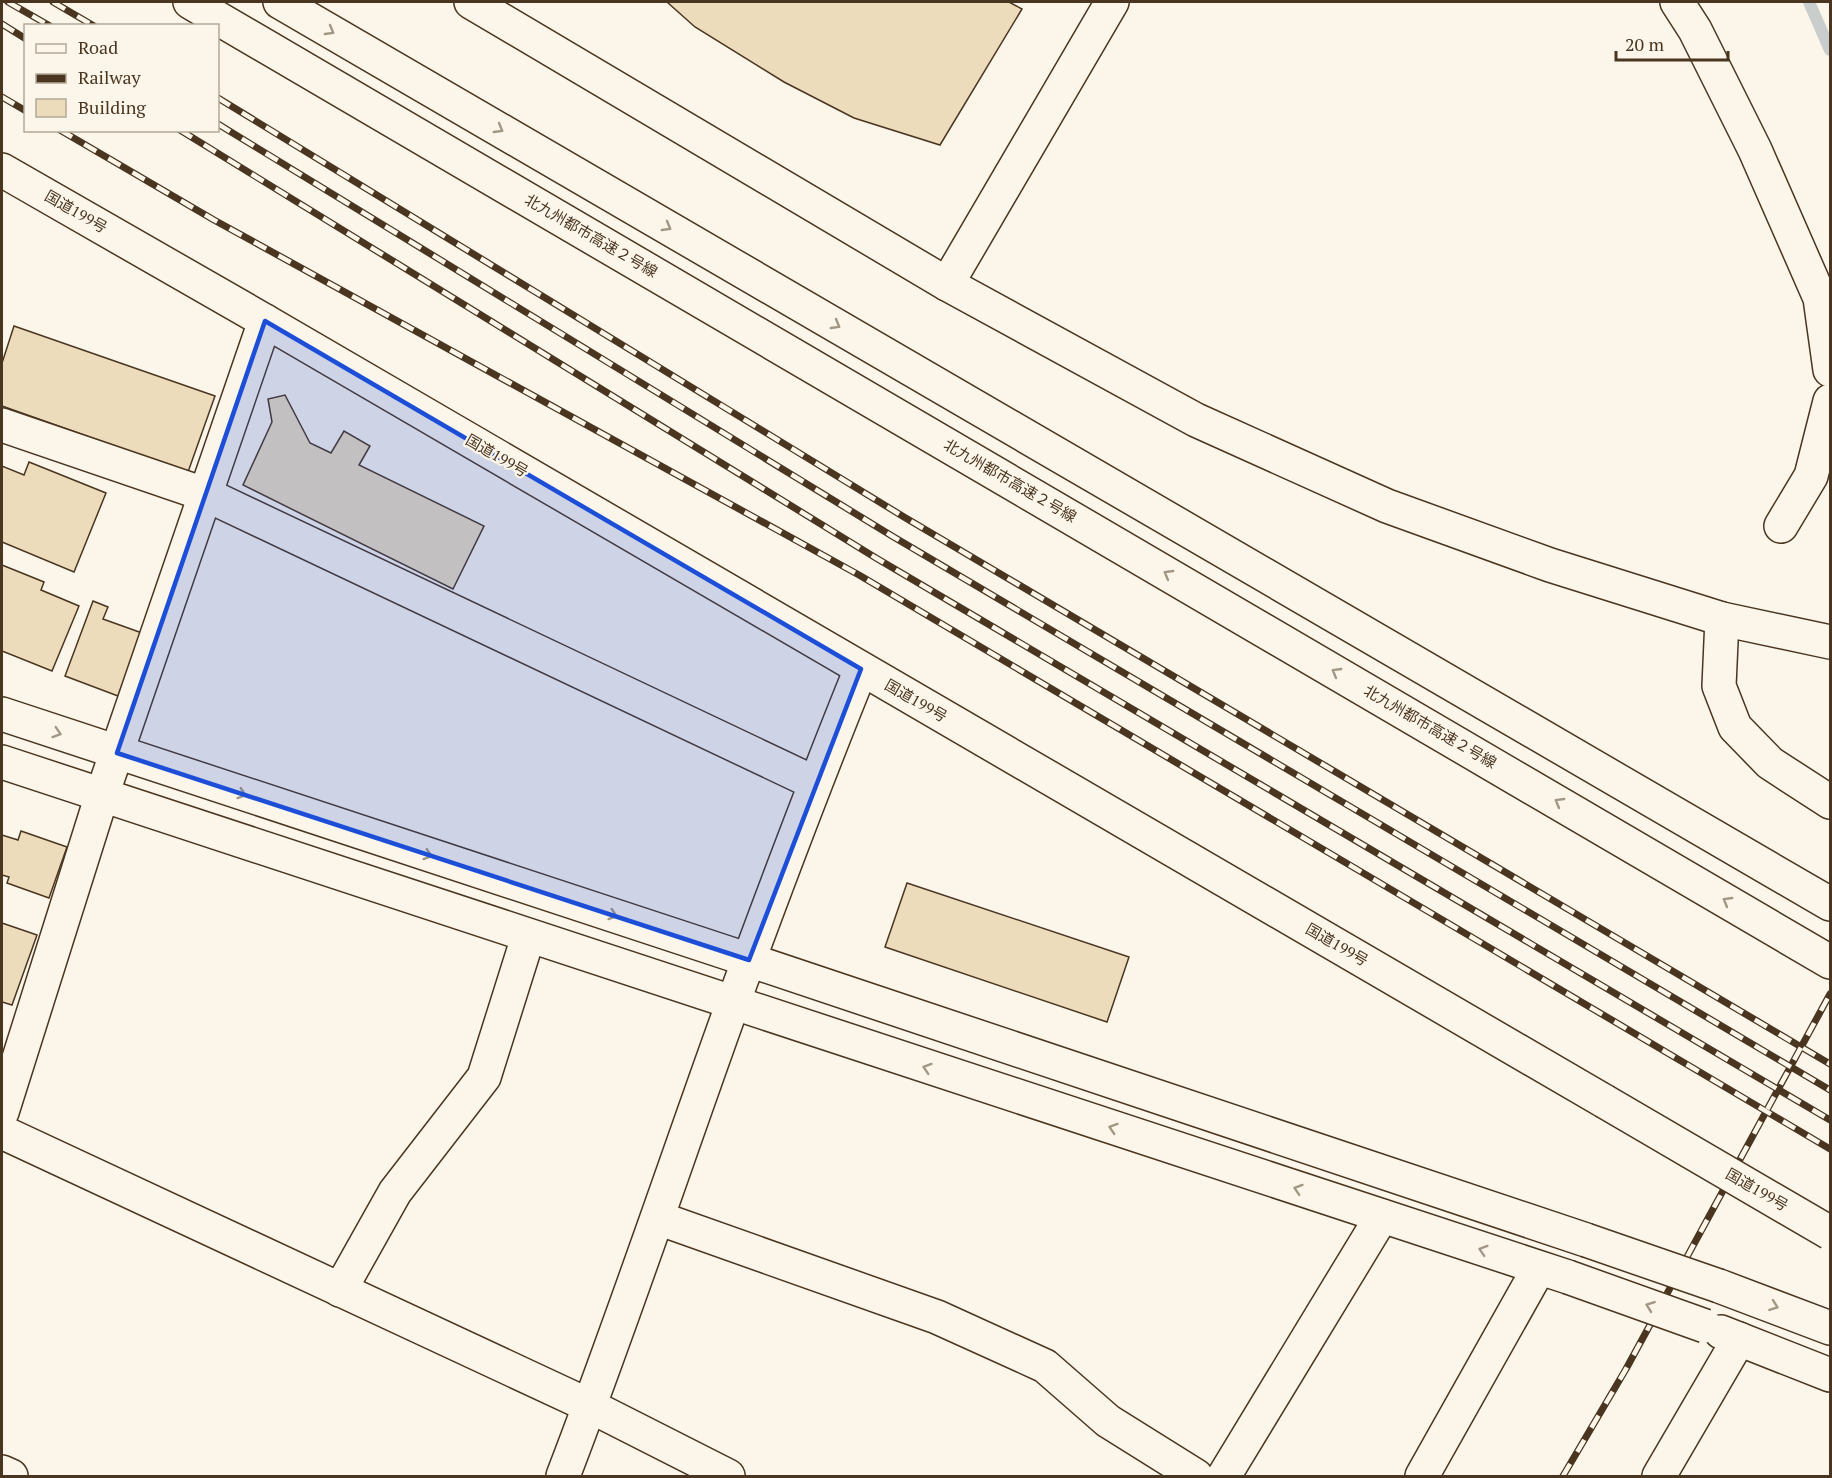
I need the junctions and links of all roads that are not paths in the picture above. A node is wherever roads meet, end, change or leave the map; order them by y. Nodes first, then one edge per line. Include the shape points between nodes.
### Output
1 (190, 2) edge
2 (280, 2) edge
3 (471, 2) edge
4 (1112, 2) edge
5 (1677, 2) edge
6 (2, 170) edge
7 (947, 284) junction
8 (265, 321) junction
9 (1830, 370) edge
10 (1830, 401) edge
11 (2, 426) edge
12 (207, 495) junction
13 (1781, 526) dead end
14 (1722, 619) junction
15 (1815, 639) edge
16 (861, 669) junction
17 (2, 714) edge
18 (117, 753) junction
19 (2, 762) edge
20 (815, 783) junction
21 (102, 795) junction
22 (1822, 798) edge
23 (1817, 897) edge
24 (528, 937) junction
25 (749, 960) junction
26 (1830, 962) edge
27 (733, 1004) junction
28 (2, 1112) edge
29 (2, 1132) edge
30 (1382, 1216) junction
31 (658, 1218) junction
32 (1830, 1233) edge
33 (1554, 1273) junction
34 (340, 1290) junction
35 (1830, 1328) edge
36 (1740, 1339) junction
37 (1830, 1375) edge
38 (590, 1406) junction
39 (2, 1472) edge
40 (11, 1476) edge
41 (563, 1476) edge
42 (728, 1476) edge
43 (1197, 1476) edge
44 (1224, 1476) edge
45 (1422, 1476) edge
46 (1659, 1476) edge

26 -> 1 main road, 北九州都市高速２号線
2 -> 23 main road
3 - 7 main road
4 - 7 main road
5 - 9 main road via 1755,150 1820,298
6 - 8 main road, 国道199号
7 - 14 main road via 1196,420 1386,506 1550,565
8 - 12 main road
8 - 16 main road, 国道199号
10 - 13 main road via 1811,476
11 - 12 main road
12 - 18 main road
12 - 20 main road
14 - 15 main road
14 - 22 main road via 1719,686 1735,727 1770,763
16 - 20 main road
16 - 32 main road, 国道199号, bridge
17 -> 18 main road
18 - 21 main road
18 -> 25 main road
19 - 21 main road
20 - 25 main road
21 - 24 main road
21 - 28 main road
24 - 27 main road
24 - 34 main road via 484,1077 395,1192
25 - 27 main road
25 -> 35 main road, bridge via 1586,1240
30 -> 27 main road
27 - 31 main road
29 - 34 main road
33 -> 30 main road
30 - 44 main road
31 - 38 main road
31 - 43 main road via 936,1317 1045,1366 1108,1421
36 -> 33 main road, bridge
33 - 45 main road
34 - 38 main road
36 - 37 main road
36 - 46 main road
38 - 41 main road
38 - 42 main road
39 - 40 main road

